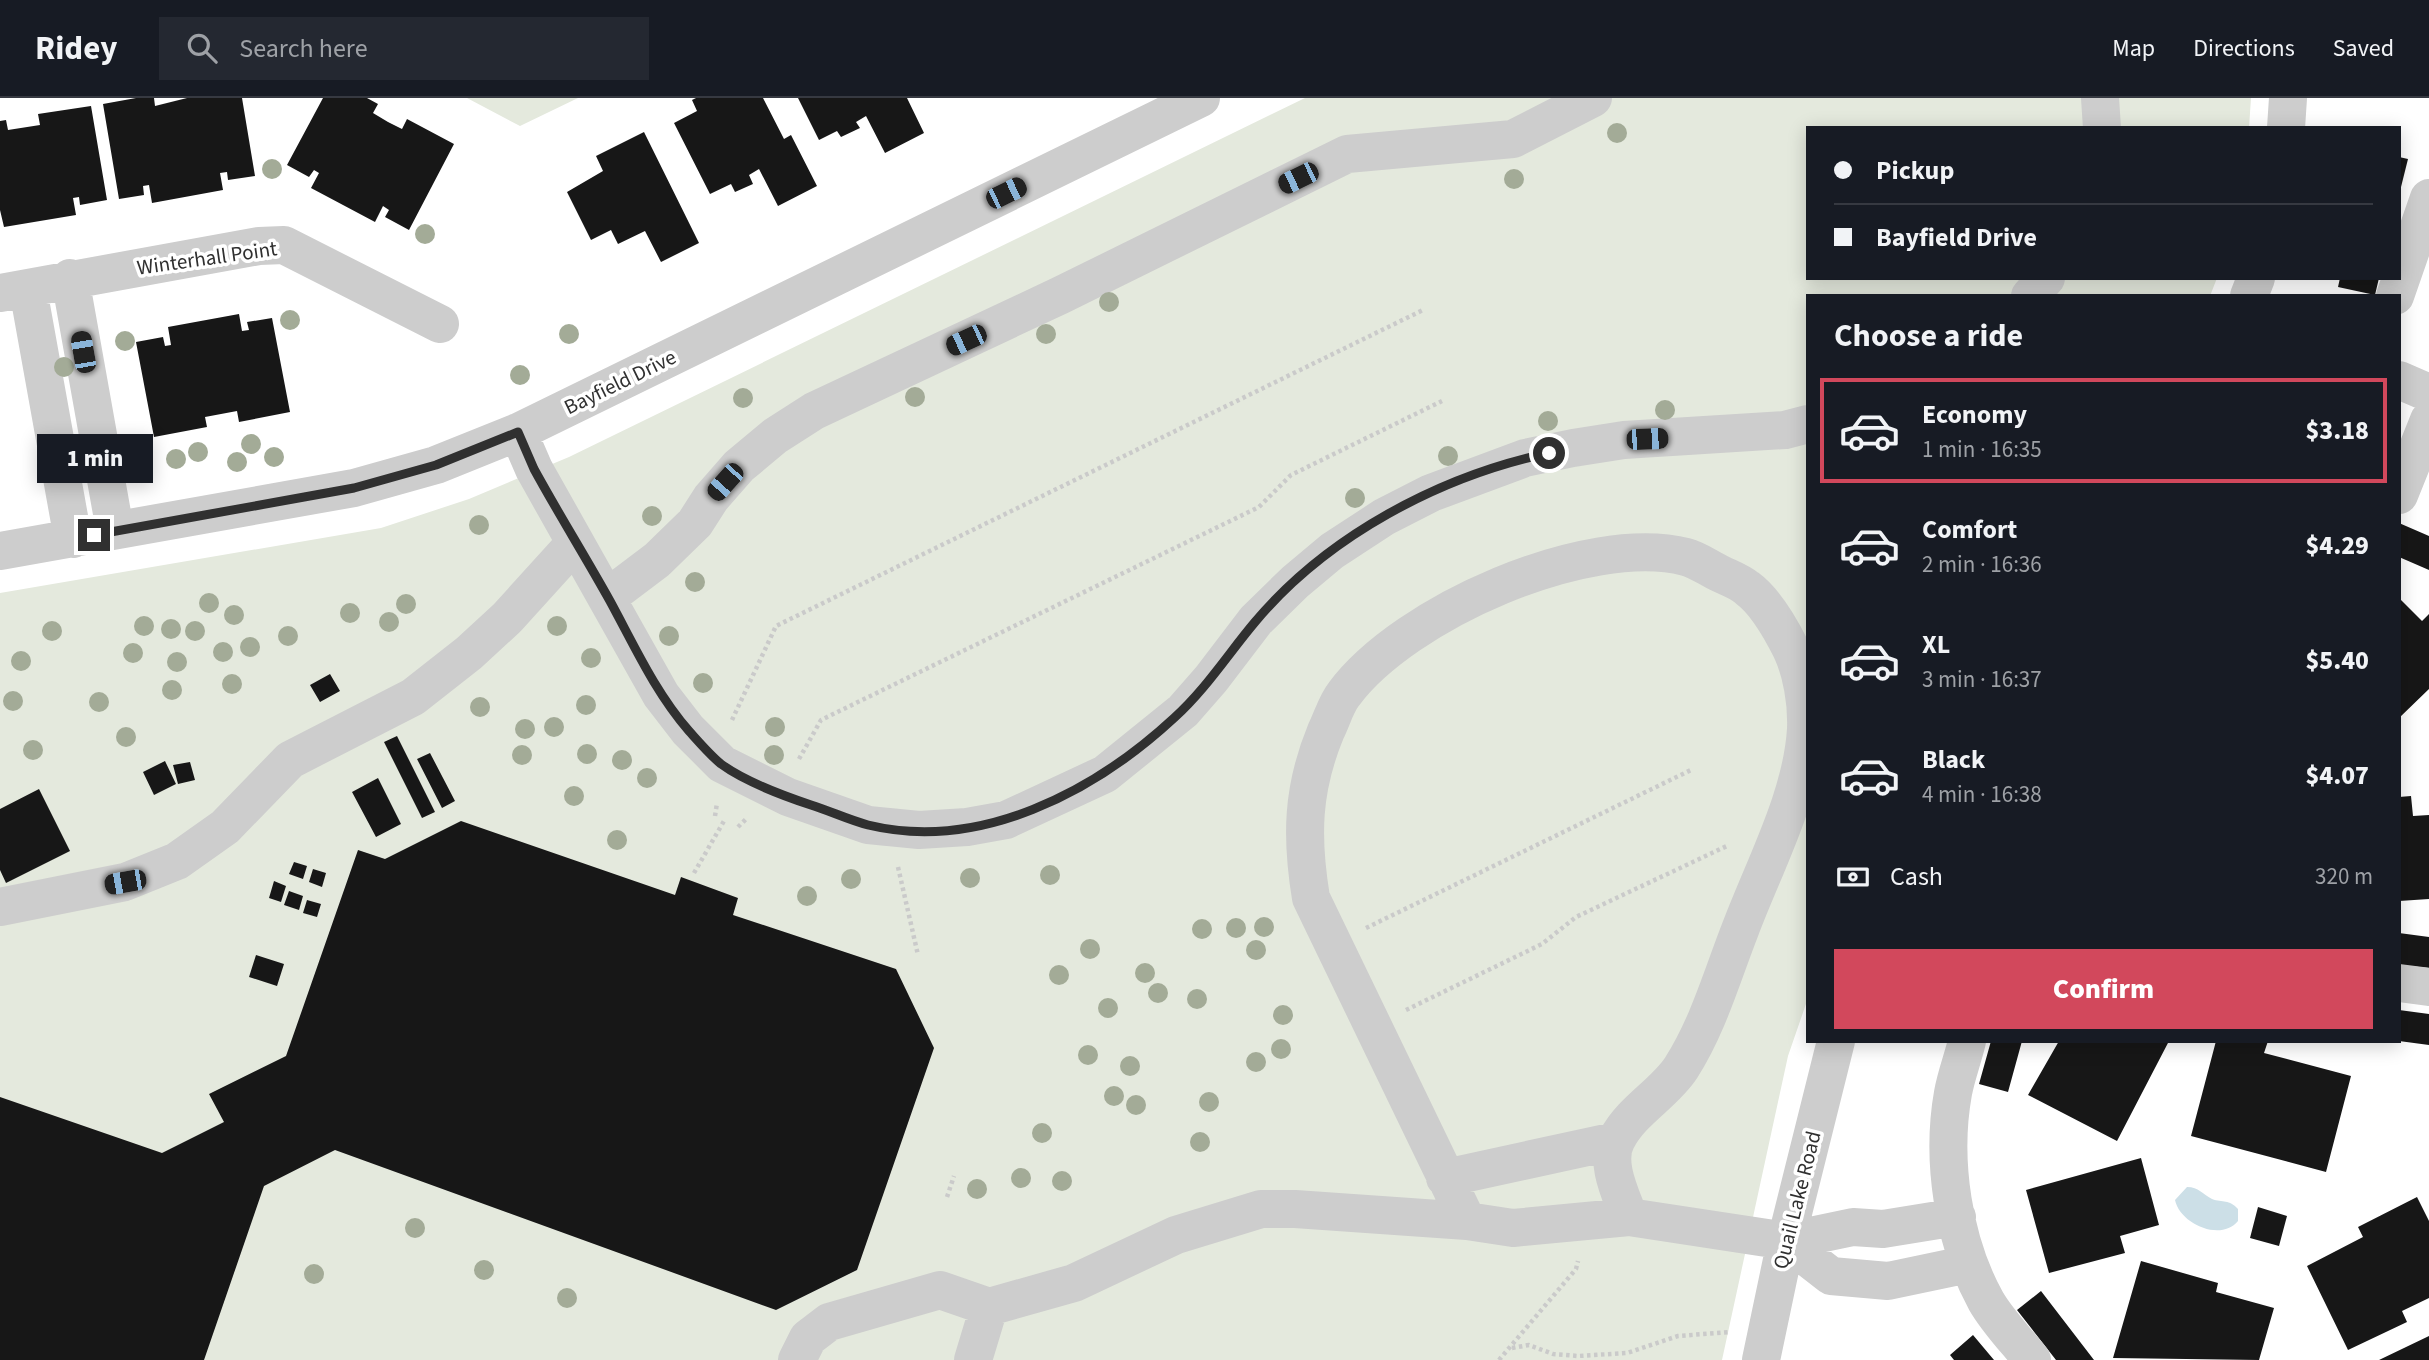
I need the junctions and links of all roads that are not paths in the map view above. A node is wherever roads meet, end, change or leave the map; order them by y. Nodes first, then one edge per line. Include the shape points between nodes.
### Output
1 (1201, 98) edge
2 (1593, 98) edge
3 (2100, 98) edge
4 (2288, 98) edge
5 (1555, 107) edge
6 (2102, 126) edge
7 (2286, 126) edge
8 (2429, 198) edge
9 (70, 278) junction
10 (2401, 279) edge
11 (2044, 280) edge
12 (14, 291) edge
13 (2032, 294) edge
14 (440, 324) dead end
15 (2401, 381) edge
16 (2429, 393) edge
17 (92, 402) junction
18 (49, 407) junction
19 (2429, 420) edge
20 (1806, 425) edge
21 (518, 432) junction
22 (2401, 490) edge
23 (2401, 496) edge
24 (2429, 509) edge
25 (115, 530) junction
26 (73, 539) junction
27 (575, 542) junction
28 (0, 551) edge
29 (608, 597) junction
30 (0, 907) edge
31 (2401, 983) edge
32 (2429, 987) edge
33 (1836, 1043) edge
34 (1967, 1043) edge
35 (1615, 1141) junction
36 (1446, 1178) junction
37 (1629, 1217) junction
38 (1957, 1217) junction
39 (1467, 1221) junction
40 (1786, 1241) junction
41 (1969, 1264) junction
42 (989, 1307) junction
43 (797, 1360) edge
44 (973, 1360) edge
45 (1761, 1360) edge
46 (2032, 1360) edge

1 - 21 street, Bayfield Drive
2 - 5 street
3 - 6 street
4 - 7 street
5 - 29 street via 1513,139 1347,154 814,411 739,467 695,523 657,560
8 - 10 street
9 - 12 street, Winterhall Point
9 - 14 street, Winterhall Point via 285,245
9 - 17 street
11 - 13 street
12 - 18 street
15 - 16 street
17 - 18 street
17 - 25 street
18 - 26 street
19 - 22 street
20 - 29 street via 1573,448 1525,458 1431,493 1332,551 1295,582 1256,620 1183,710 1105,774 1006,820 967,827 919,830 868,825 774,790 722,764 661,695
21 - 25 street, Bayfield Drive via 436,465 354,488
21 - 27 street
23 - 24 street
25 - 26 street, Bayfield Drive
26 - 28 street, Bayfield Drive
27 - 29 street
27 - 30 street via 469,653 413,697 290,760 225,828 177,861 125,882
31 - 32 street
33 - 40 street, Quail Lake Road
34 - 38 street via 1953,1093 1949,1159
35 - 36 street
35 - 36 street via 1679,1071 1701,1033 1799,771 1806,729 1804,689 1792,650 1748,588 1689,558 1655,552 1609,555 1523,575 1475,596 1370,665 1342,695 1319,748 1306,797 1303,852 1311,898
35 - 37 street via 1613,1169
36 - 39 street
37 - 39 street via 1513,1228
37 - 40 street
38 - 40 street via 1883,1229 1853,1227
38 - 41 street
39 - 42 street via 1261,1209 1176,1235 1074,1283
40 - 41 street via 1831,1276 1888,1281
40 - 45 street, Quail Lake Road
41 - 46 street via 1987,1303
42 - 43 street via 940,1290 829,1322 808,1338
42 - 44 street

